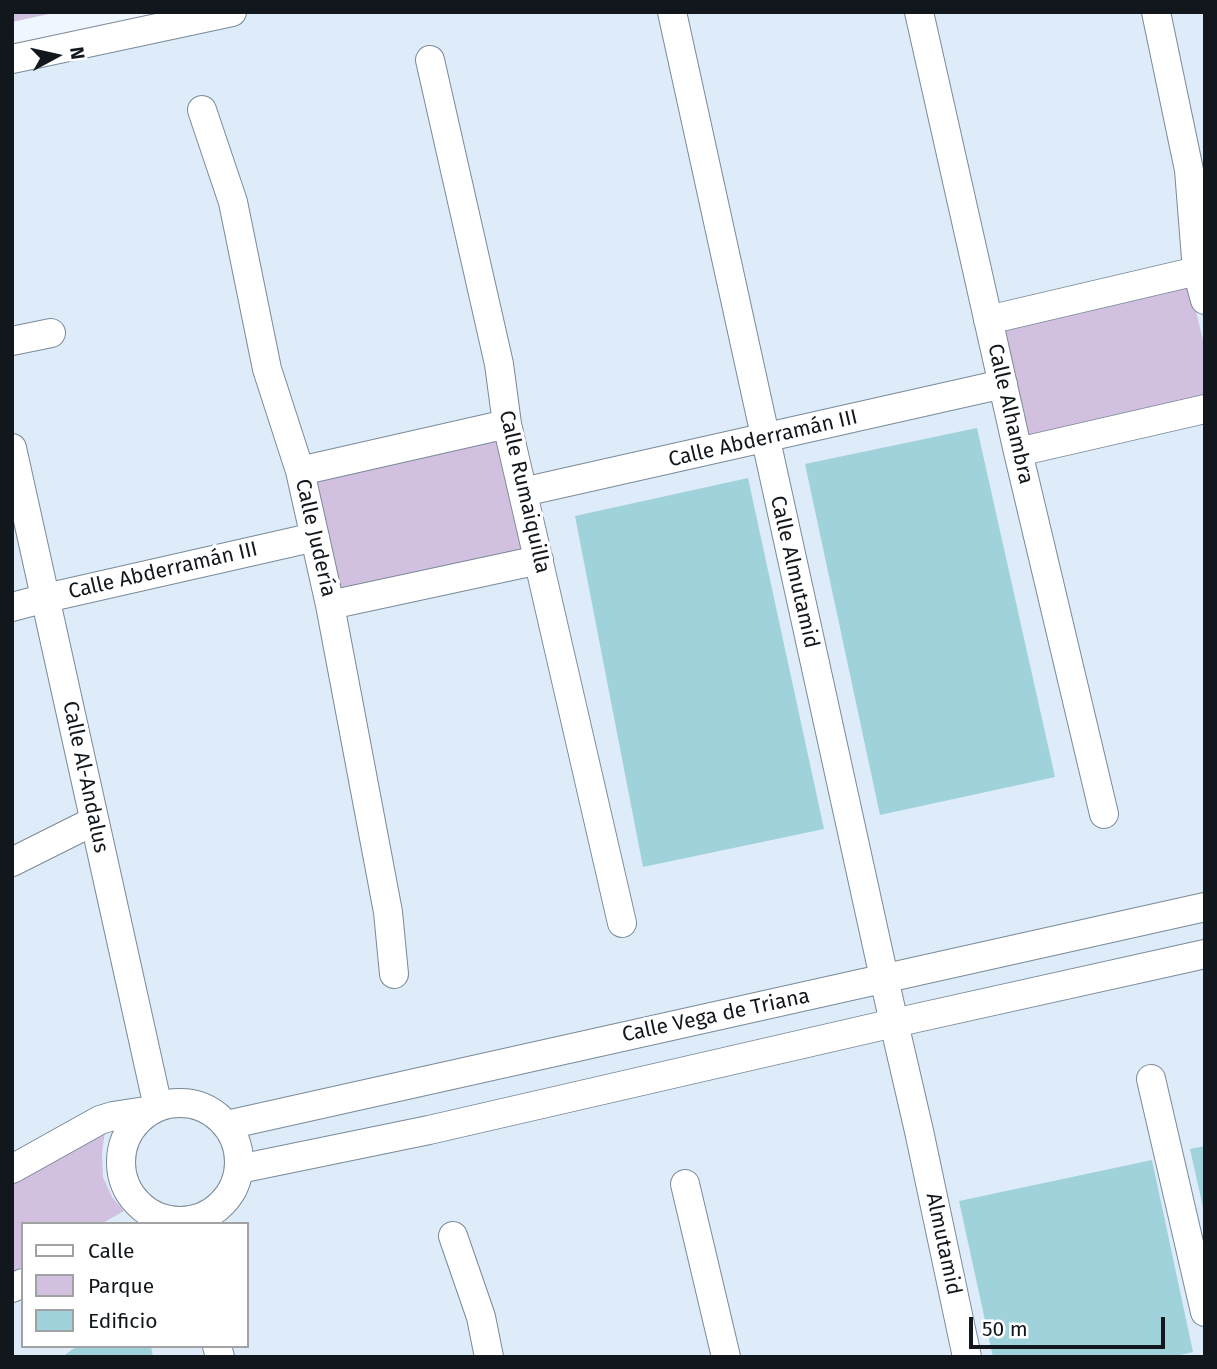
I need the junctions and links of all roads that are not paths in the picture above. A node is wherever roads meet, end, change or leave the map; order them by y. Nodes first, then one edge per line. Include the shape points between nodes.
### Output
1 (232, 12) edge
2 (672, 12) edge
3 (919, 12) edge
4 (1156, 12) edge
5 (12, 59) edge
6 (430, 60) dead end
7 (202, 110) dead end
8 (1197, 271) junction
9 (1205, 300) edge
10 (988, 320) junction
11 (51, 333) dead end
12 (12, 341) edge
13 (1003, 384) junction
14 (1205, 409) edge
15 (507, 424) junction
16 (765, 439) junction
17 (12, 448) edge
18 (1018, 453) junction
19 (300, 471) junction
20 (523, 492) junction
21 (315, 537) junction
22 (539, 560) junction
23 (46, 598) junction
24 (330, 605) junction
25 (12, 607) edge
26 (1104, 814) dead end
27 (94, 821) junction
28 (12, 862) edge
29 (1205, 907) edge
30 (622, 923) dead end
31 (1205, 954) edge
32 (394, 974) dead end
33 (885, 979) junction
34 (894, 1023) junction
35 (1152, 1079) dead end
36 (155, 1109) junction
37 (227, 1125) junction
38 (919, 1131) joint
39 (239, 1168) junction
40 (12, 1169) edge
41 (685, 1184) dead end
42 (146, 1219) edge
43 (190, 1222) edge
44 (453, 1236) dead end
45 (1205, 1312) edge
46 (489, 1357) edge
47 (726, 1357) edge
48 (967, 1357) edge

1 - 5 street
2 - 16 street, Calle Almutamid
3 - 10 street, Calle Alhambra
4 - 8 street via 1189,170
6 - 15 street, Calle Rumaiquilla via 499,364
7 - 19 street, Calle Judería via 233,202 267,369
8 - 9 street
8 - 10 street
10 - 13 street, Calle Alhambra
11 - 12 street
13 - 16 street, Calle Abderramán III
13 - 18 street, Calle Alhambra
14 - 18 street
15 - 19 street
15 - 20 street, Calle Rumaiquilla
16 - 20 street, Calle Abderramán III
16 - 33 street, Calle Almutamid
17 - 23 street, Calle Al-Andalus
18 - 26 street, Calle Alhambra
19 - 21 street, Calle Judería
20 - 22 street, Calle Rumaiquilla
21 - 23 street, Calle Abderramán III
21 - 24 street, Calle Judería
22 - 24 street
22 - 30 street, Calle Rumaiquilla
23 - 25 street, Calle Abderramán III
23 - 27 street, Calle Al-Andalus
24 - 32 street, Calle Judería via 388,912
27 - 28 street
27 - 36 street, Calle Al-Andalus
29 - 33 street, Calle Vega de Triana
31 - 34 street
33 - 34 street, Calle Almutamid
33 - 37 street, Calle Vega de Triana
34 - 38 street, Calle Almutamid
34 - 39 street via 429,1130
35 - 45 street
36 - 37 street via 177,1102 196,1104
36 - 40 street via 100,1120
36 - 42 street via 134,1125 121,1157 122,1175
37 - 39 street via 235,1138
38 - 48 street, Almutamid
39 - 43 street via 223,1203
41 - 47 street
42 - 43 street
44 - 46 street via 481,1317

